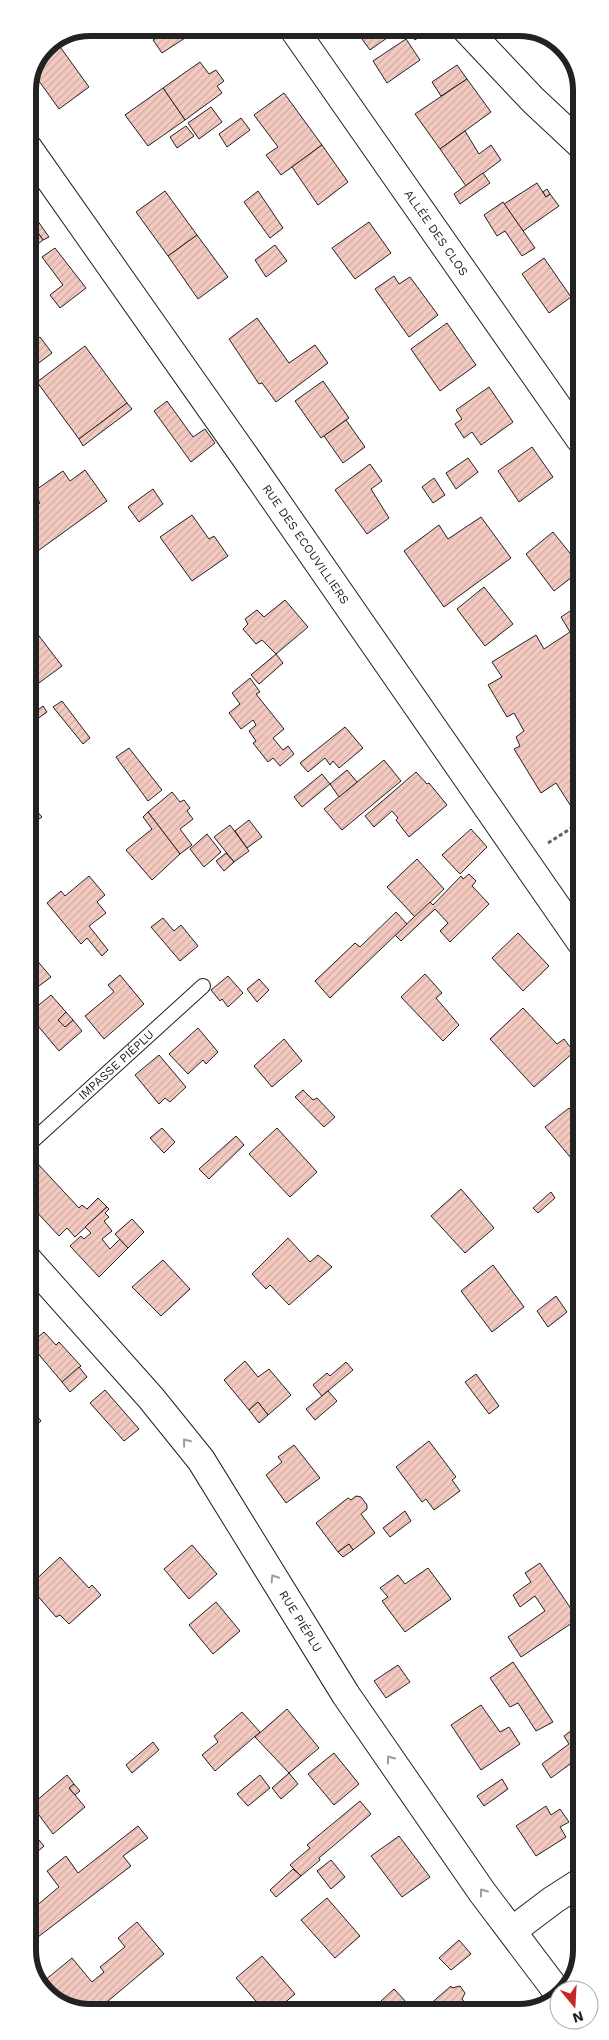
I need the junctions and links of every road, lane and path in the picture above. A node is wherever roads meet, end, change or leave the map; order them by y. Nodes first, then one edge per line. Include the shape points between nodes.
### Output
1 (299, 36) edge
2 (473, 36) edge
3 (573, 137) edge
4 (36, 159) edge
5 (573, 429) edge
6 (573, 827) edge
7 (524, 859) junction
8 (573, 930) edge
9 (203, 986) dead end
10 (36, 1138) edge
11 (36, 1269) edge
12 (573, 1888) edge
13 (512, 1931) junction
14 (549, 1981) edge

1 - 5 street, ALLÉE DES CLOS
2 - 3 street
4 - 7 street, RUE DES ECOUVILLIERS
6 - 7 path
7 - 8 street, RUE DES ECOUVILLIERS
9 - 10 lane, IMPASSE PIÉPLU
13 -> 11 street, RUE PIÉPLU via 346,1695 202,1460
12 - 13 street
13 - 14 street, RUE PIÉPLU

